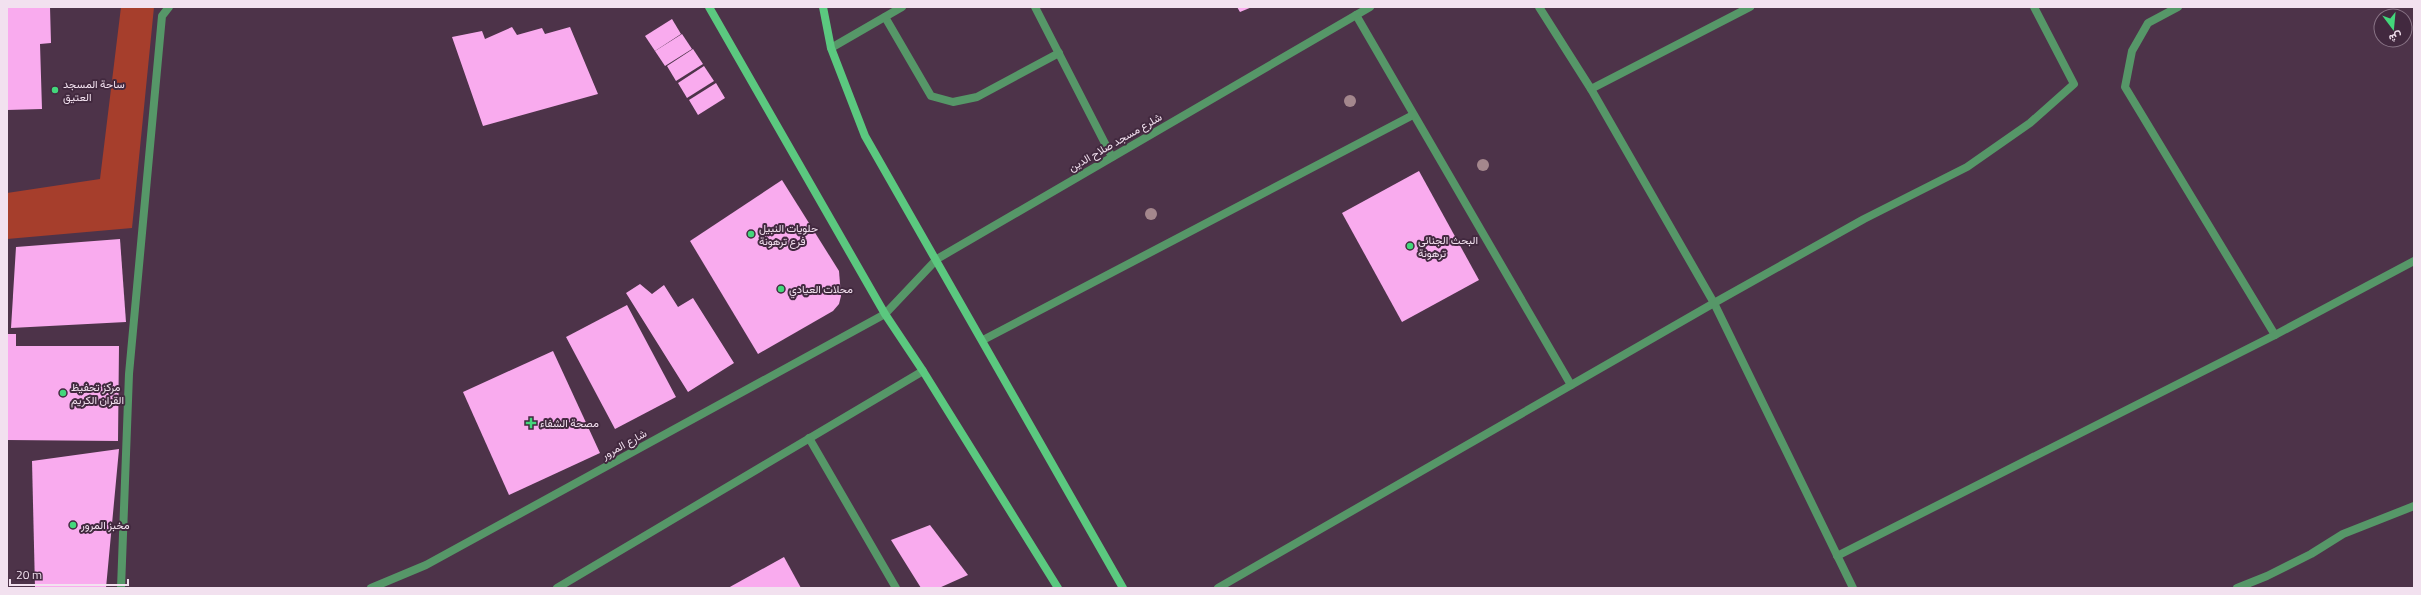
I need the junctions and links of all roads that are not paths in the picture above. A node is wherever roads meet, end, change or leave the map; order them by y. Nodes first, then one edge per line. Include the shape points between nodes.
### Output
1 (169, 7) edge
2 (709, 7) edge
3 (823, 7) edge
4 (902, 7) edge
5 (1035, 7) edge
6 (1370, 7) edge
7 (1539, 7) edge
8 (1750, 7) edge
9 (2034, 7) edge
10 (2178, 7) edge
11 (1356, 15) junction
12 (885, 17) junction
13 (832, 48) junction
14 (1059, 53) junction
15 (1591, 89) junction
16 (1413, 115) junction
17 (1112, 157) junction
18 (937, 259) junction
19 (2414, 261) edge
20 (1714, 303) junction
21 (885, 314) junction
22 (2275, 335) junction
23 (983, 340) junction
24 (923, 371) junction
25 (1571, 385) junction
26 (809, 438) junction
27 (2414, 506) edge
28 (1837, 556) junction
29 (121, 588) edge
30 (371, 588) edge
31 (557, 588) edge
32 (896, 588) edge
33 (1058, 588) edge
34 (1123, 588) edge
35 (1218, 588) edge
36 (1853, 588) edge
37 (2237, 588) edge

1 - 29 street via 162,16 130,374
2 - 21 street
3 - 13 street
4 - 12 street
5 - 14 street
6 - 11 street, شلرع مسجد صلاح الدين
7 - 15 street
8 - 15 street
9 - 20 street via 2074,84 2030,123 1967,167 1864,219
10 - 22 street via 2148,23 2132,51 2125,87
11 - 16 street
11 - 17 street, شلرع مسجد صلاح الدين
12 - 13 street
12 - 14 street via 931,96 954,102 977,98
13 - 18 street via 866,136
14 - 17 street
15 - 20 street
16 - 23 street
16 - 25 street
17 - 18 street, شلرع مسجد صلاح الدين
18 - 21 street, شلرع مسجد صلاح الدين
18 - 23 street
19 - 22 street
20 - 25 street
20 - 28 street
21 - 24 street
21 - 30 street, شارع المرور via 426,565
22 - 28 street
23 - 34 street
24 - 26 street
24 - 33 street
25 - 35 street
26 - 31 street
26 - 32 street
27 - 37 street via 2343,534 2298,561
28 - 36 street

